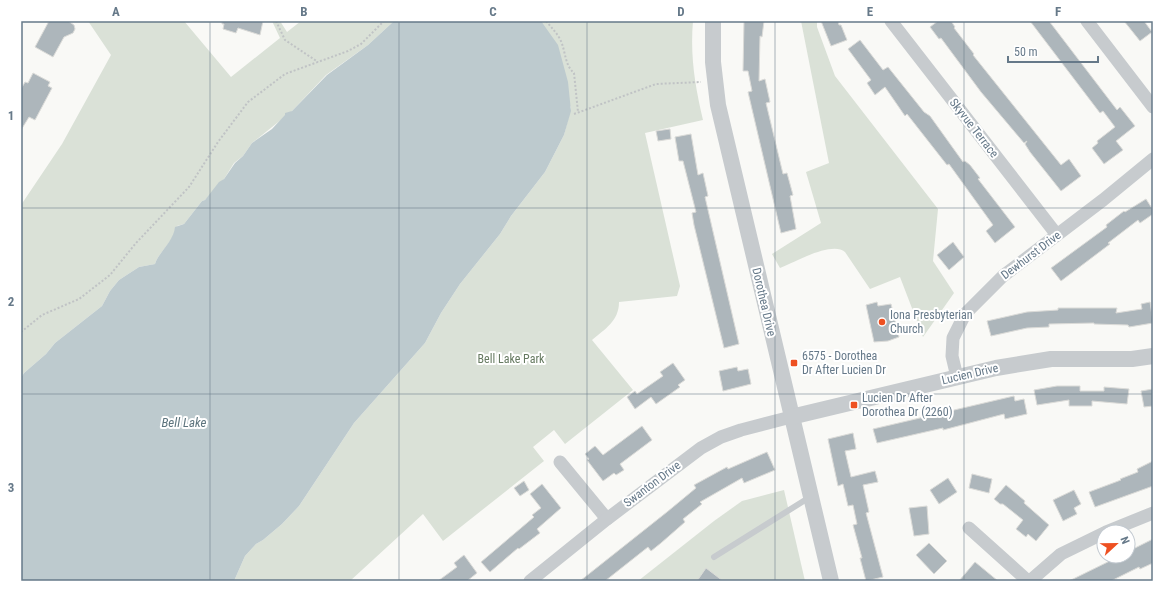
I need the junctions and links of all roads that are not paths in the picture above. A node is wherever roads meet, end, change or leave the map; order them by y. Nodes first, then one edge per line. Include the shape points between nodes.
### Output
1 (714, 21) edge
2 (891, 21) edge
3 (1088, 21) edge
4 (1153, 107) edge
5 (1153, 159) edge
6 (1057, 235) junction
7 (1153, 356) edge
8 (956, 377) junction
9 (791, 417) junction
10 (560, 462) dead end
11 (810, 497) junction
12 (1153, 513) edge
13 (607, 519) junction
14 (1125, 524) edge
15 (969, 528) dead end
16 (1096, 536) edge
17 (714, 557) dead end
18 (530, 581) edge
19 (831, 581) edge
20 (1029, 581) edge

1 - 9 street, Dorothea Drive via 714,81 722,123
2 - 6 street, Skyvue Terrace
3 - 4 street
5 - 6 street, Dewhurst Drive
6 - 8 street, Dewhurst Drive via 1003,276 962,317 952,343
7 - 8 street, Lucien Drive via 1132,359 1051,359
8 - 9 street, Lucien Drive
9 - 11 street, Dorothea Drive
9 - 13 street, Swanton Drive via 721,437 679,463
10 - 13 street
11 - 17 lane
11 - 19 street, Dorothea Drive
12 - 14 street
13 - 18 street, Swanton Drive
15 - 20 street
16 - 20 street via 1061,554

